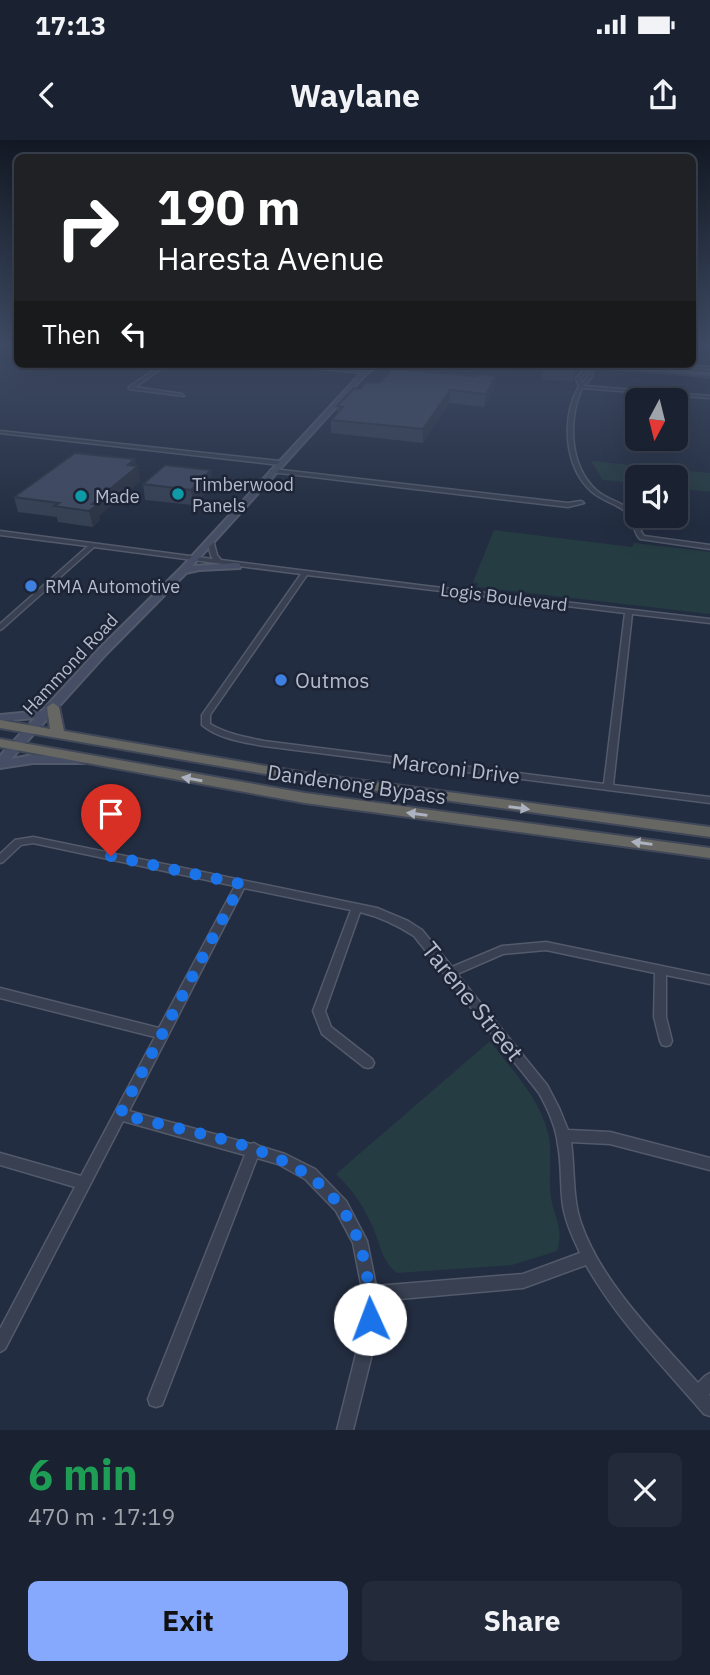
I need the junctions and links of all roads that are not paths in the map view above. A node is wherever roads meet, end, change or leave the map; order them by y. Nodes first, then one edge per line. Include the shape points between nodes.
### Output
1 (333, 406) edge
2 (574, 406) edge
3 (0, 432) edge
4 (280, 463) junction
5 (273, 471) junction
6 (581, 503) dead end
7 (0, 533) edge
8 (210, 540) junction
9 (93, 545) junction
10 (710, 547) edge
11 (193, 559) junction
12 (218, 560) junction
13 (237, 566) junction
14 (183, 571) junction
15 (301, 573) junction
16 (629, 612) junction
17 (710, 621) edge
18 (0, 628) edge
19 (50, 711) junction
20 (0, 718) edge
21 (0, 724) edge
22 (31, 730) junction
23 (59, 735) junction
24 (0, 743) edge
25 (16, 746) junction
26 (85, 760) junction
27 (0, 764) edge
28 (608, 787) junction
29 (710, 800) edge
30 (710, 832) edge
31 (710, 853) edge
32 (0, 860) edge
33 (241, 884) junction
34 (358, 908) junction
35 (661, 969) junction
36 (451, 972) junction
37 (710, 980) edge
38 (0, 993) edge
39 (162, 1034) junction
40 (666, 1041) dead end
41 (368, 1063) dead end
42 (120, 1114) junction
43 (563, 1136) junction
44 (254, 1149) junction
45 (0, 1159) edge
46 (710, 1164) edge
47 (83, 1183) junction
48 (589, 1258) junction
49 (370, 1294) junction
50 (0, 1344) edge
51 (710, 1381) edge
52 (699, 1394) junction
53 (156, 1399) dead end
54 (710, 1408) edge
55 (345, 1430) edge

1 - 4 main road, Hammond Road
2 - 10 street via 570,438 577,464 593,490 631,512 642,538
3 - 4 street
4 - 5 main road, Hammond Road
5 - 6 street
5 - 8 main road, Hammond Road
7 - 9 street
8 - 11 main road, Hammond Road
8 - 12 street
9 - 11 street
9 - 18 street
11 - 12 street, Logis Boulevard
11 - 13 street, Logis Boulevard
11 - 14 main road, Hammond Road
12 - 15 street, Logis Boulevard
13 - 14 main road
13 - 15 street, Logis Boulevard
14 - 19 main road, Hammond Road
15 - 16 street, Logis Boulevard
15 - 28 street, Marconi Drive via 206,715 206,725 220,734 266,742
16 - 17 street, Logis Boulevard
16 - 28 street
19 - 20 main road
19 - 22 main road, Hammond Road
19 - 23 highway via 56,714
21 - 22 highway, Dandenong Bypass
22 - 23 highway, Dandenong Bypass
22 - 25 main road, Hammond Road
23 -> 30 highway, Dandenong Bypass via 333,781
24 - 25 highway, Dandenong Bypass
25 - 26 highway, Dandenong Bypass
25 - 27 main road, Hammond Road
26 - 27 main road
31 -> 26 highway, Dandenong Bypass via 305,798
28 - 29 street, Marconi Drive
32 - 33 street, Tarene Street via 18,842 33,840
33 - 34 street, Tarene Street
33 - 39 street
34 - 36 street, Tarene Street via 404,924
34 - 41 street via 319,1010 326,1030
35 - 36 street via 529,945 489,954
35 - 37 street
35 - 40 street via 660,1017
36 - 43 street, Tarene Street via 543,1089
38 - 39 street
39 - 42 street
42 - 44 street
42 - 47 street
43 - 46 street via 610,1138
43 - 48 street, Tarene Street via 570,1209
44 - 49 street via 310,1174 341,1206 360,1241
44 - 53 street
45 - 47 street
47 - 50 street
48 - 49 street via 523,1281
48 - 52 street, Tarene Street
49 - 55 street via 367,1342
51 - 52 street
52 - 54 street, Tarene Street

